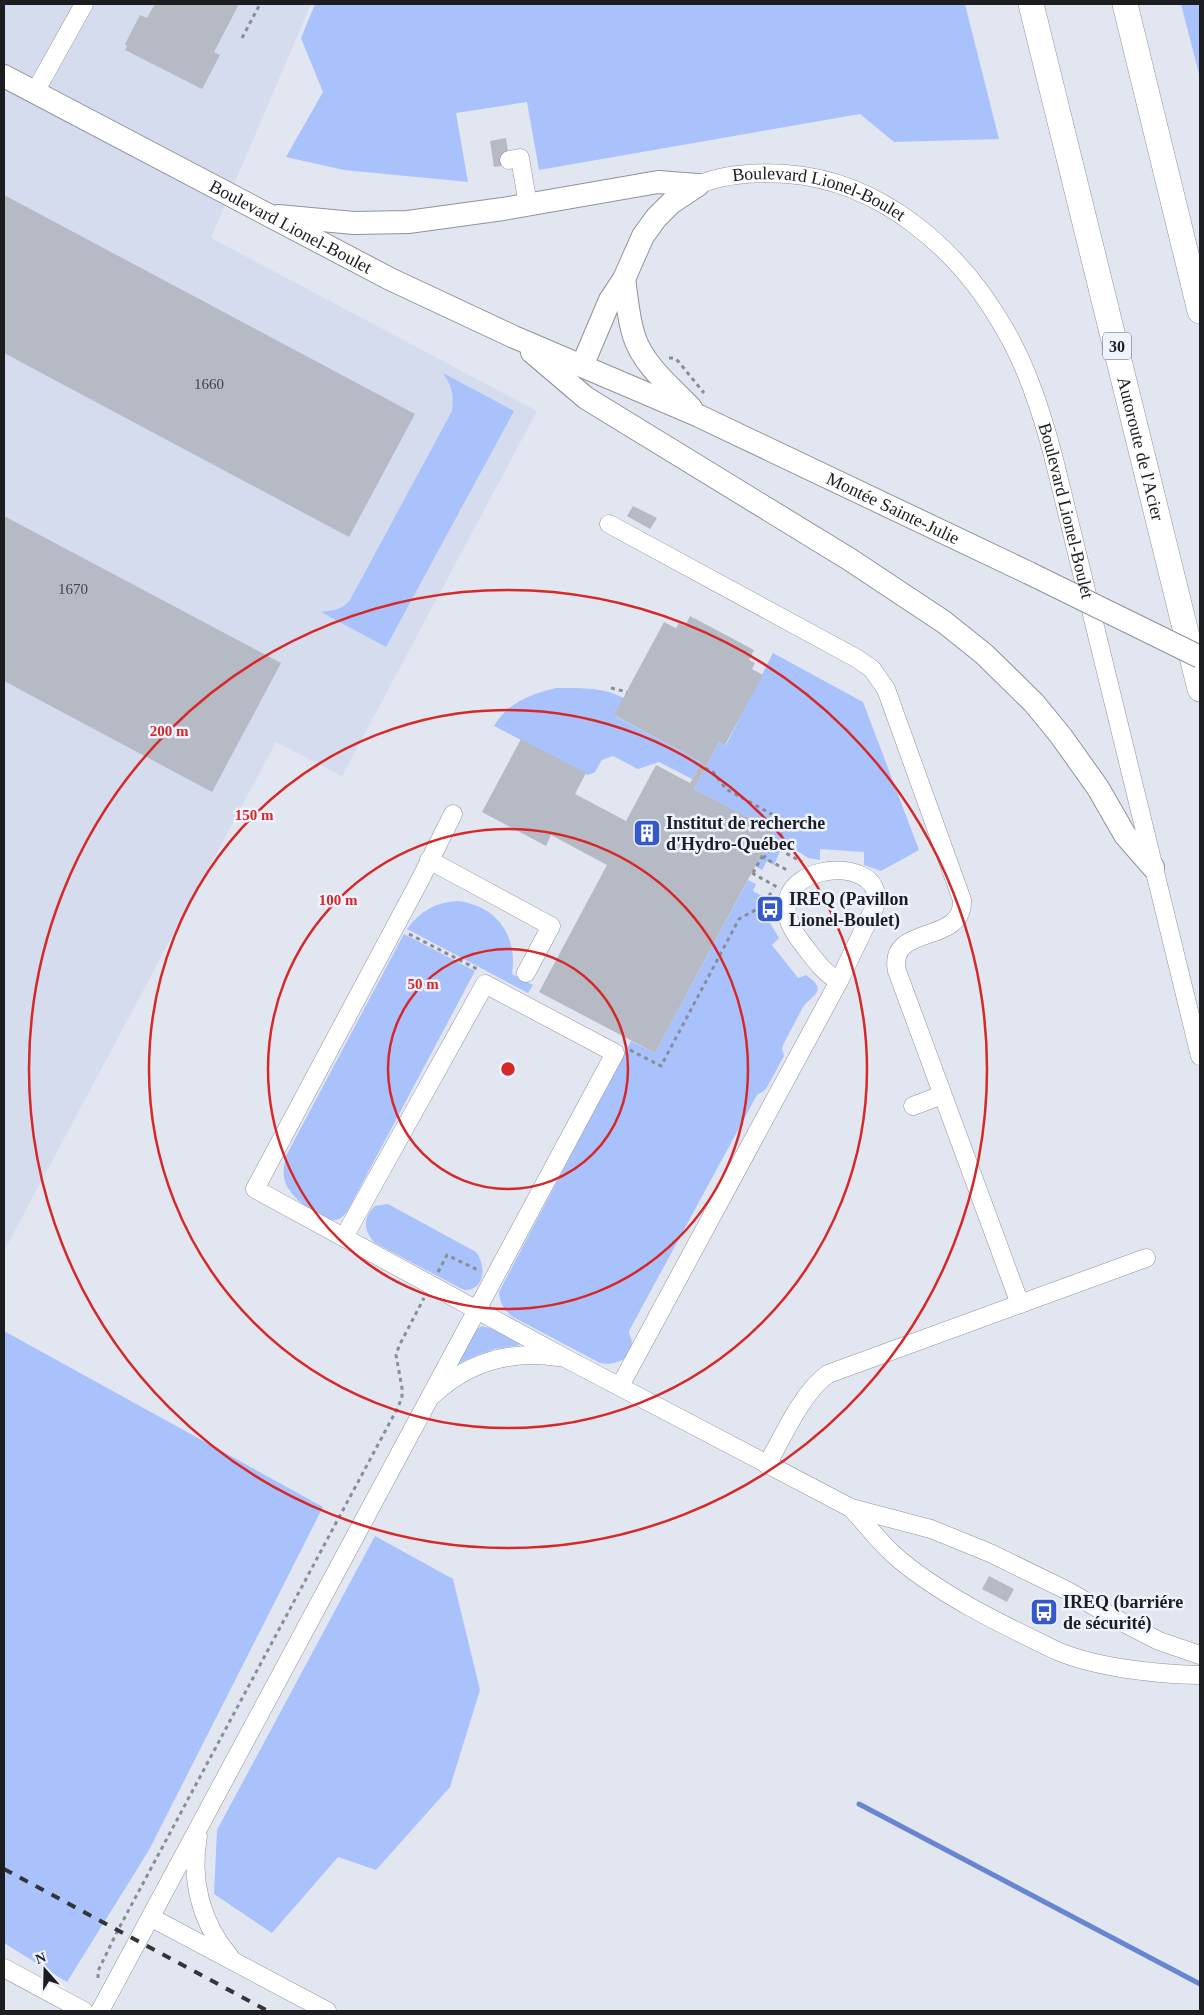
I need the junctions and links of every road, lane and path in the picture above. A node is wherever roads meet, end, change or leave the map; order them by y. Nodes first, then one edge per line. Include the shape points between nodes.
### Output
1 (84, 4) edge
2 (260, 4) edge
3 (1031, 4) edge
4 (1125, 4) edge
5 (242, 38) dead end
6 (4, 76) edge
7 (35, 92) junction
8 (516, 155) dead end
9 (698, 185) junction
10 (528, 205) junction
11 (269, 216) junction
12 (624, 279) junction
13 (1200, 310) edge
14 (514, 337) junction
15 (666, 359) dead end
16 (582, 366) junction
17 (703, 406) junction
18 (609, 524) dead end
19 (1200, 656) edge
20 (611, 688) dead end
21 (1200, 689) edge
22 (627, 692) dead end
23 (705, 768) dead end
24 (453, 814) dead end
25 (429, 860) junction
26 (802, 862) dead end
27 (1153, 867) junction
28 (789, 871) dead end
29 (404, 931) dead end
30 (481, 971) dead end
31 (526, 973) dead end
32 (840, 981) junction
33 (626, 1048) dead end
34 (1200, 1056) edge
35 (942, 1096) junction
36 (913, 1106) dead end
37 (344, 1238) junction
38 (1146, 1258) dead end
39 (483, 1272) dead end
40 (436, 1275) dead end
41 (426, 1295) dead end
42 (1020, 1304) junction
43 (476, 1308) junction
44 (565, 1358) junction
45 (620, 1386) junction
46 (427, 1401) junction
47 (767, 1465) junction
48 (851, 1508) junction
49 (1200, 1655) edge
50 (1200, 1675) edge
51 (200, 1825) junction
52 (152, 1918) junction
53 (235, 1963) junction
54 (4, 1968) edge
55 (97, 1983) dead end
56 (84, 2011) edge
57 (100, 2011) edge
58 (326, 2011) edge

1 - 7 street
2 - 5 path
3 - 21 highway, Autoroute de l'Acier / 30
4 - 13 highway
6 - 7 main road, Boulevard Lionel-Boulet
7 - 11 main road, Boulevard Lionel-Boulet
8 - 10 street
9 - 10 main road via 658,182
9 - 12 main road via 670,203 653,222 638,245
9 - 27 street, Boulevard Lionel-Boulet via 728,176 780,174 818,178 856,190 892,208 925,232 959,267 994,312 1020,360 1044,422
10 - 11 main road via 379,224
11 - 14 main road, Boulevard Lionel-Boulet
12 - 16 main road via 610,300
12 - 17 main road via 632,328 641,353 650,365
14 - 16 main road, Boulevard Lionel-Boulet
14 - 27 main road via 586,398 849,559 937,617 984,654 1048,720 1094,782 1125,835
15 - 17 path via 674,358
16 - 17 main road, Montée Sainte-Julie
17 - 19 main road, Montée Sainte-Julie, bridge via 1029,574
18 - 35 street via 856,658 883,682 962,900 962,910 954,922 908,942 901,948 896,961
20 - 22 path
23 - 26 path via 714,772 726,789 775,816 784,844 782,851
24 - 25 street
25 - 31 street via 551,926
25 - 37 street via 255,1190
27 - 34 street, Boulevard Lionel-Boulet
28 - 33 path via 764,858 771,840 752,873 775,886 764,905 738,919 661,1066
29 - 30 path
32 - 32 street via 877,898 865,877 853,872 822,872 797,884 787,904 787,914 794,933 814,959
32 - 45 street
35 - 36 street
35 - 42 street
37 - 43 street
37 - 43 street via 485,984 615,1053
38 - 42 street
39 - 40 path via 447,1255
41 - 55 path via 396,1355 402,1398 118,1930 98,1971
42 - 47 street via 828,1374 808,1393
43 - 44 street
43 - 46 street
44 - 45 street
44 - 46 street via 528,1354 497,1358 453,1379
45 - 47 street
46 - 51 street
47 - 48 street
48 - 49 street via 931,1529 990,1553 1159,1641
48 - 50 street via 893,1554 957,1599 1057,1651 1105,1664 1168,1674
51 - 52 street
51 - 53 street via 195,1862 198,1896 212,1932
52 - 53 street
52 - 57 street
53 - 58 street
54 - 56 street

